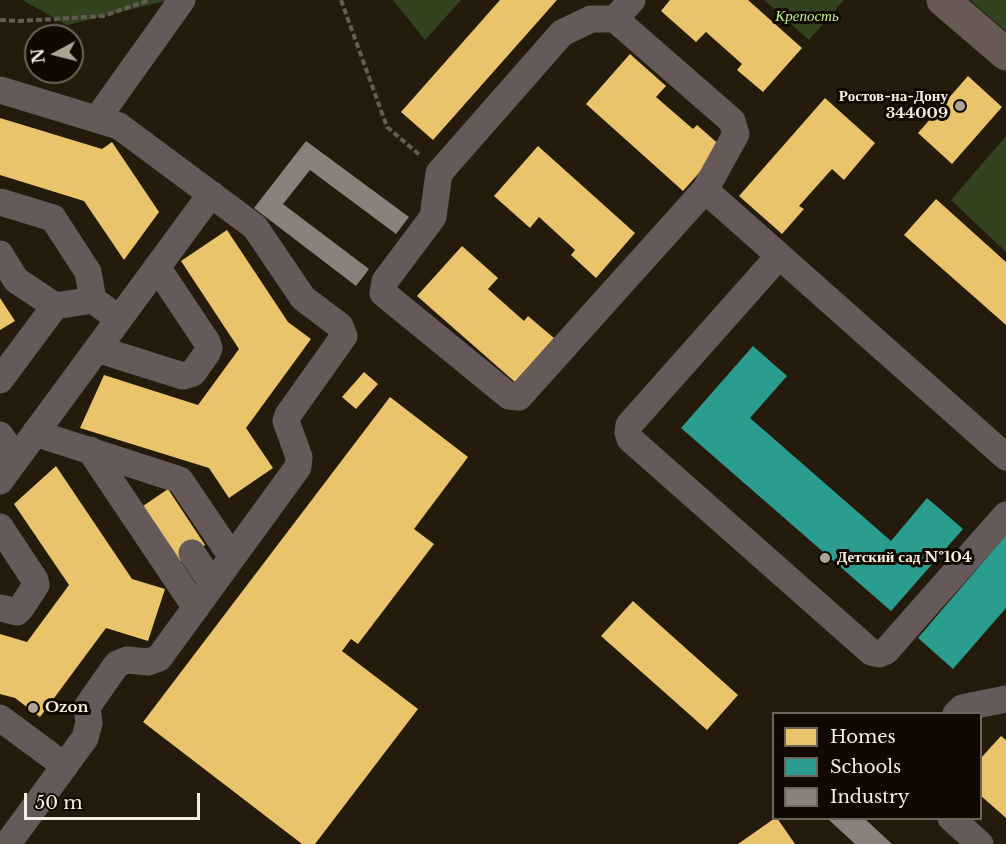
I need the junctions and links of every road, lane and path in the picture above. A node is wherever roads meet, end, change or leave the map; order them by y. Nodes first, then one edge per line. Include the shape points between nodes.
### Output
1 (150, 0) edge
2 (182, 0) edge
3 (341, 0) edge
4 (943, 0) edge
5 (624, 10) edge
6 (0, 20) edge
7 (1006, 54) edge
8 (0, 90) edge
9 (97, 119) junction
10 (439, 172) junction
11 (705, 190) junction
12 (211, 194) junction
13 (0, 202) edge
14 (0, 254) edge
15 (779, 256) junction
16 (157, 267) junction
17 (93, 300) junction
18 (55, 306) junction
19 (119, 319) junction
20 (97, 349) junction
21 (0, 380) edge
22 (35, 433) junction
23 (0, 435) edge
24 (90, 450) junction
25 (1006, 457) edge
26 (8, 470) edge
27 (1006, 516) edge
28 (0, 527) edge
29 (192, 553) dead end
30 (232, 557) junction
31 (213, 584) junction
32 (0, 608) edge
33 (196, 608) junction
34 (1006, 699) edge
35 (958, 712) edge
36 (0, 718) edge
37 (65, 766) junction
38 (952, 820) edge
39 (7, 840) edge
40 (980, 844) edge

1 - 6 path via 103,16
2 - 9 lane
3 - 10 path via 387,127
4 - 7 main road
5 - 10 lane via 591,19 562,33
5 - 11 lane via 732,121 736,134
8 - 9 lane
9 - 12 lane via 119,126
10 - 11 lane via 433,217 385,281 383,293 509,396 519,398
11 - 15 lane
12 - 16 lane
12 - 30 lane via 255,226 303,298 344,333 288,415 286,421 299,457 298,467
13 - 17 lane via 53,218 88,272
14 - 18 lane via 16,280
15 - 25 lane
15 - 27 lane via 629,425 630,439 871,652 879,654 886,651
16 - 19 lane
16 - 20 lane via 207,342 207,353 193,373 183,376
17 - 18 lane
17 - 19 lane
18 - 21 lane
19 - 20 lane
20 - 22 lane
22 - 24 lane
22 - 26 lane
23 - 26 lane
24 - 30 lane via 180,480
24 - 33 lane
28 - 32 lane via 36,585 16,612
29 - 31 lane
30 - 31 lane
31 - 33 lane
33 - 37 lane via 154,661 127,660 117,664 87,707 85,738
34 - 35 lane
36 - 37 lane
37 - 39 lane
38 - 40 lane

